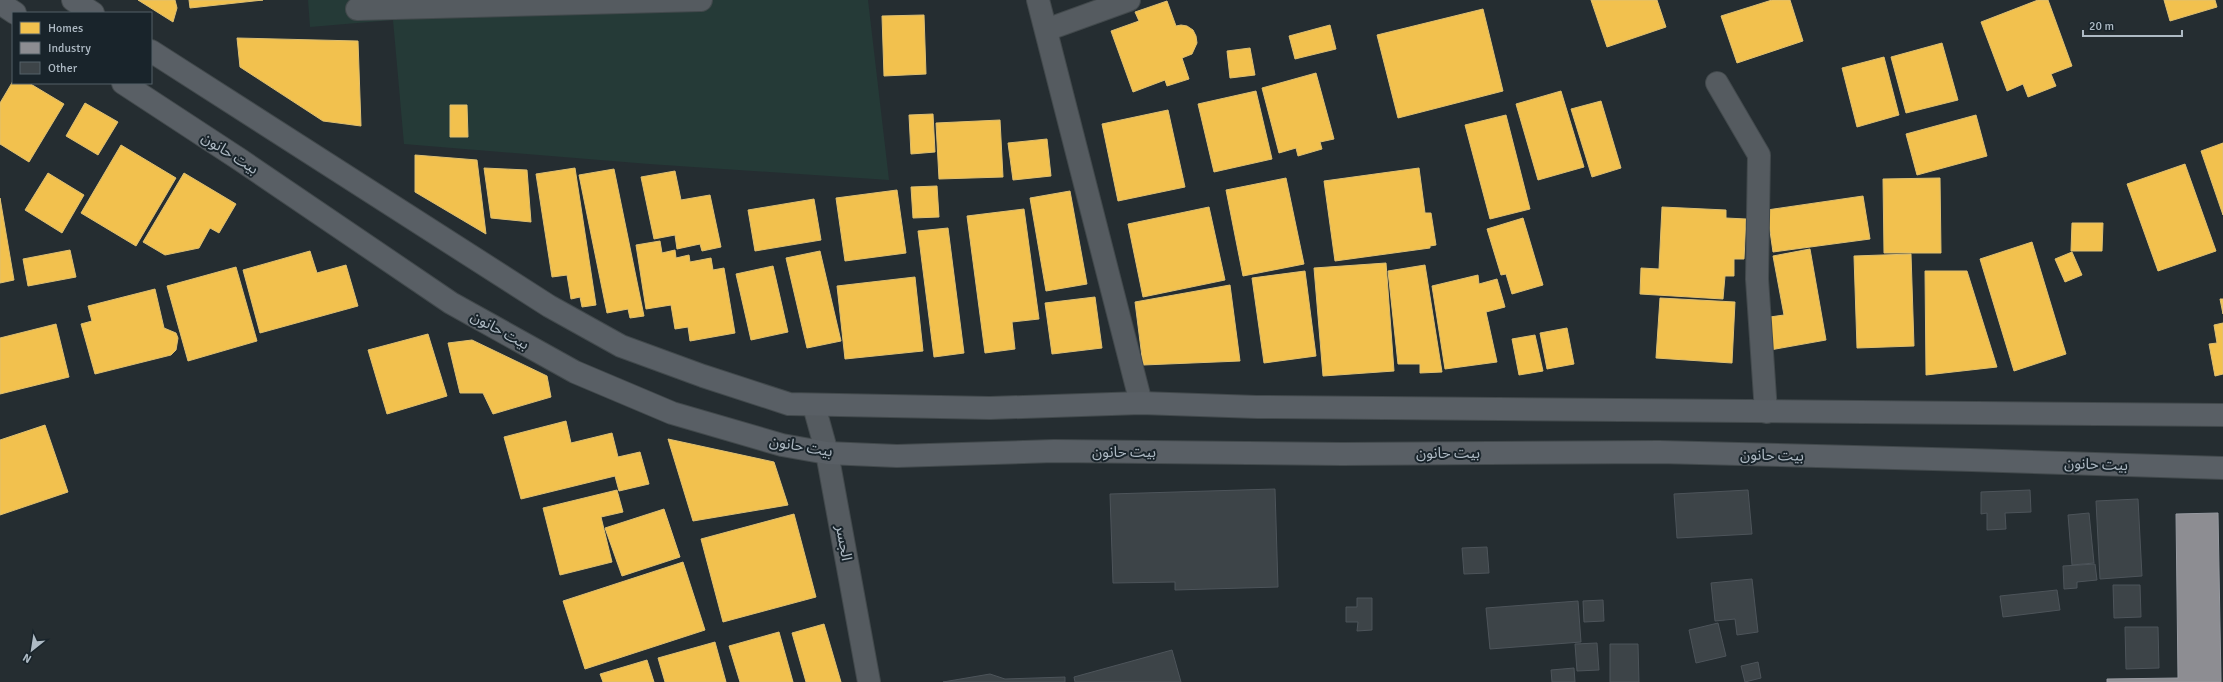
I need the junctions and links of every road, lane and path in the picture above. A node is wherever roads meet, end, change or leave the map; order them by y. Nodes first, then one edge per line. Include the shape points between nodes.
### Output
1 (73, 0) edge
2 (701, 0) edge
3 (1038, 0) edge
4 (1129, 0) edge
5 (0, 3) edge
6 (357, 9) dead end
7 (14, 12) edge
8 (91, 12) edge
9 (1046, 30) junction
10 (152, 52) edge
11 (1717, 83) dead end
12 (125, 84) edge
13 (1141, 403) junction
14 (814, 406) junction
15 (1766, 412) junction
16 (2223, 415) edge
17 (827, 452) junction
18 (2223, 468) edge
19 (869, 682) edge

1 - 8 main road
2 - 6 street
3 - 9 street
4 - 9 street
5 - 7 main road
9 - 13 street
10 - 14 main road via 549,306 622,346 789,404
11 - 15 street via 1759,155 1757,279
12 - 17 main road, بيت حانون via 451,303 575,372 672,413 782,445
13 - 14 main road via 990,408
13 - 15 main road via 1257,407
14 - 17 street, الجسر
15 - 16 main road
17 - 18 main road, بيت حانون via 897,456 1054,451 1342,454 1659,452
17 - 19 street, الجسر

